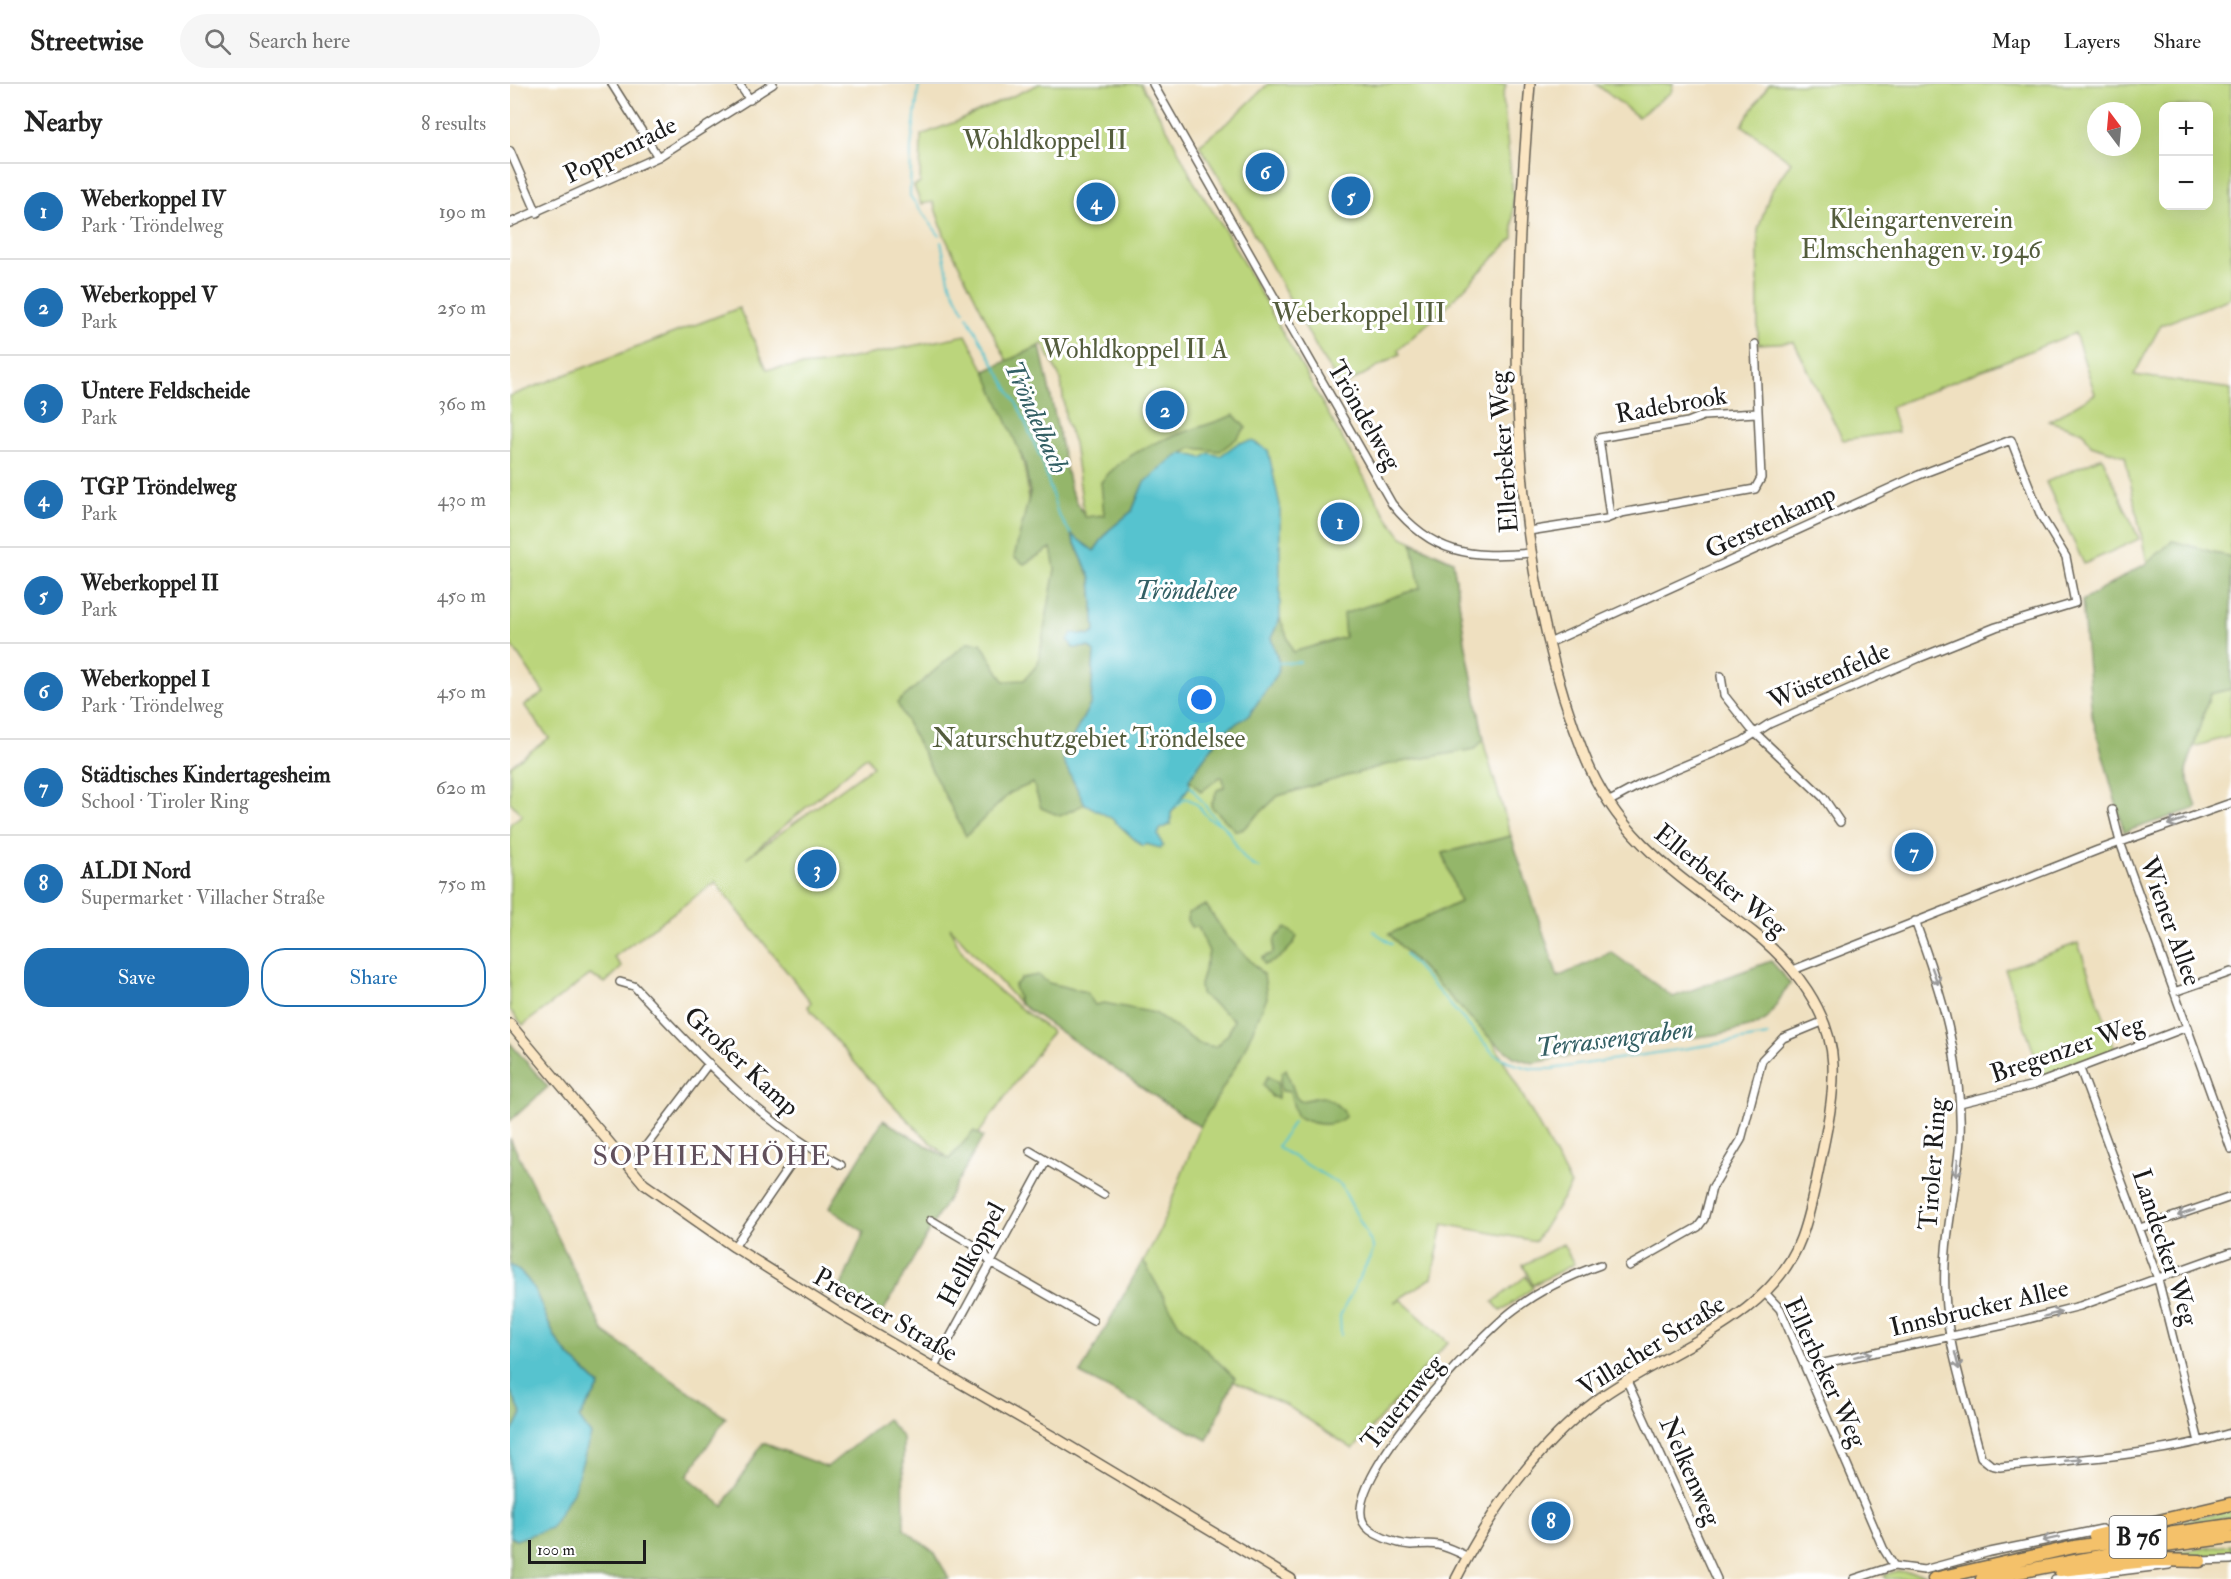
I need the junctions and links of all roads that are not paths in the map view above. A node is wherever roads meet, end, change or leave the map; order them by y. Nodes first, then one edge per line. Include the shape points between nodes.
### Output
1 (612, 84) edge
2 (739, 84) edge
3 (773, 84) edge
4 (1153, 84) edge
5 (1530, 84) edge
6 (750, 100) junction
7 (510, 151) edge
8 (658, 157) junction
9 (537, 213) junction
10 (510, 223) edge
11 (1755, 344) dead end
12 (1758, 413) junction
13 (2011, 440) joint
14 (1610, 516) junction
15 (1529, 531) junction
16 (1532, 553) junction
17 (1549, 643) junction
18 (1721, 676) dead end
19 (1757, 733) junction
20 (1608, 802) junction
21 (2231, 803) edge
22 (2112, 810) dead end
23 (1840, 822) dead end
24 (2120, 842) junction
25 (1916, 921) junction
26 (1793, 970) junction
27 (2231, 972) edge
28 (620, 982) dead end
29 (2174, 992) junction
30 (1822, 1022) junction
31 (510, 1024) edge
32 (2187, 1028) junction
33 (709, 1063) junction
34 (2080, 1069) junction
35 (1960, 1103) junction
36 (804, 1145) junction
37 (2231, 1149) edge
38 (1030, 1151) dead end
39 (1046, 1161) junction
40 (841, 1165) dead end
41 (630, 1167) junction
42 (1104, 1195) dead end
43 (2231, 1197) edge
44 (931, 1220) dead end
45 (2140, 1228) junction
46 (734, 1247) junction
47 (2231, 1252) edge
48 (990, 1262) junction
49 (1600, 1265) dead end
50 (1629, 1266) dead end
51 (2158, 1279) junction
52 (1765, 1293) junction
53 (1093, 1322) dead end
54 (1951, 1336) junction
55 (934, 1367) junction
56 (1805, 1367) junction
57 (1626, 1379) junction
58 (2231, 1433) edge
59 (2199, 1442) junction
60 (2231, 1504) edge
61 (2231, 1525) edge
62 (2231, 1537) edge
63 (2046, 1553) junction
64 (1468, 1557) junction
65 (2231, 1560) edge
66 (2200, 1561) junction
67 (1893, 1566) junction
68 (2026, 1569) junction
69 (1291, 1579) edge
70 (1456, 1579) edge
71 (1717, 1579) edge
72 (1854, 1579) edge
73 (1934, 1579) edge
74 (1982, 1579) edge
75 (2055, 1579) edge

1 - 8 street
2 - 6 street
3 - 6 street, Poppenrade
4 - 16 street, Tröndelweg via 1398,511 1418,532 1455,551 1485,556
5 - 15 street, Ellerbeker Weg via 1517,366
6 - 8 street, Poppenrade
7 - 9 street
8 - 9 street, Poppenrade
9 - 10 street, Poppenrade
11 - 12 street, Radebrook
12 - 14 street, Radebrook via 1761,478 1755,489
12 - 14 street, Radebrook via 1703,416 1599,438
13 - 17 street, Gerstenkamp via 1919,475
13 - 19 street, Wüstenfelde via 2041,516 2067,557 2075,603 1957,642 1769,724
14 - 15 street, Radebrook
15 - 16 street, Ellerbeker Weg
16 - 17 street, Ellerbeker Weg via 1538,601
17 - 20 street, Ellerbeker Weg via 1584,755
18 - 19 street via 1724,695
19 - 20 street, Wüstenfelde
19 - 23 street via 1822,797
20 - 26 street, Ellerbeker Weg via 1652,855 1757,935
21 -> 24 street
22 - 24 street, Wiener Allee
24 - 25 street
24 - 29 street, Wiener Allee
25 - 26 street
25 -> 35 street, Tiroler Ring via 1947,1017
26 - 30 street, Ellerbeker Weg
27 - 29 street
28 - 33 street, Großer Kamp via 634,986
29 - 32 street, Wiener Allee
30 - 50 street via 1783,1038 1762,1060 1741,1140 1707,1197 1704,1219 1698,1227
30 - 52 street, Ellerbeker Weg via 1833,1061 1829,1118 1800,1239 1785,1271
31 - 41 street, Preetzer Straße
32 - 34 street, Bregenzer Weg
32 - 37 street, Wiener Allee
33 - 36 street, Großer Kamp
33 - 41 street
34 - 35 street, Bregenzer Weg
34 - 45 street, Landecker Weg
35 -> 54 street, Tiroler Ring via 1958,1166 1944,1265
36 - 40 street, Großer Kamp
36 - 46 street
38 - 39 street
39 - 42 street
39 - 48 street, Hellkoppel
41 - 46 street, Preetzer Straße via 644,1184
43 -> 45 street
44 - 48 street via 982,1250
45 - 51 street, Landecker Weg
46 - 55 street, Preetzer Straße
47 - 51 street, Innsbrucker Allee
48 - 53 street
48 - 55 street, Hellkoppel
49 - 64 street, Tauernweg via 1539,1291 1501,1320 1407,1422 1378,1463 1363,1496 1359,1509 1368,1530 1403,1544 1441,1545
54 -> 51 street, Innsbrucker Allee via 2080,1306
51 - 59 street, Landecker Weg
52 - 56 street, Ellerbeker Weg via 1780,1309
52 - 57 street, Villacher Straße via 1725,1323
56 -> 54 street, Innsbrucker Allee
54 -> 59 street, Tiroler Ring via 1981,1457 1991,1465 2109,1456
55 - 69 street, Preetzer Straße
56 - 67 street, Ellerbeker Weg
57 - 64 street, Villacher Straße via 1536,1456 1500,1503
57 - 71 street, Nelkenweg
58 - 59 street, Tiroler Ring
60 - 63 highway via 2081,1539
60 -> 67 street via 2026,1544 1924,1570
61 - 63 highway, B 76
62 - 68 highway, B 76
63 - 73 highway, B 76
64 - 70 street, Villacher Straße
65 - 66 street
66 - 68 highway via 2156,1560 2051,1572
66 - 75 street
67 - 72 street
68 - 74 highway, B 76

